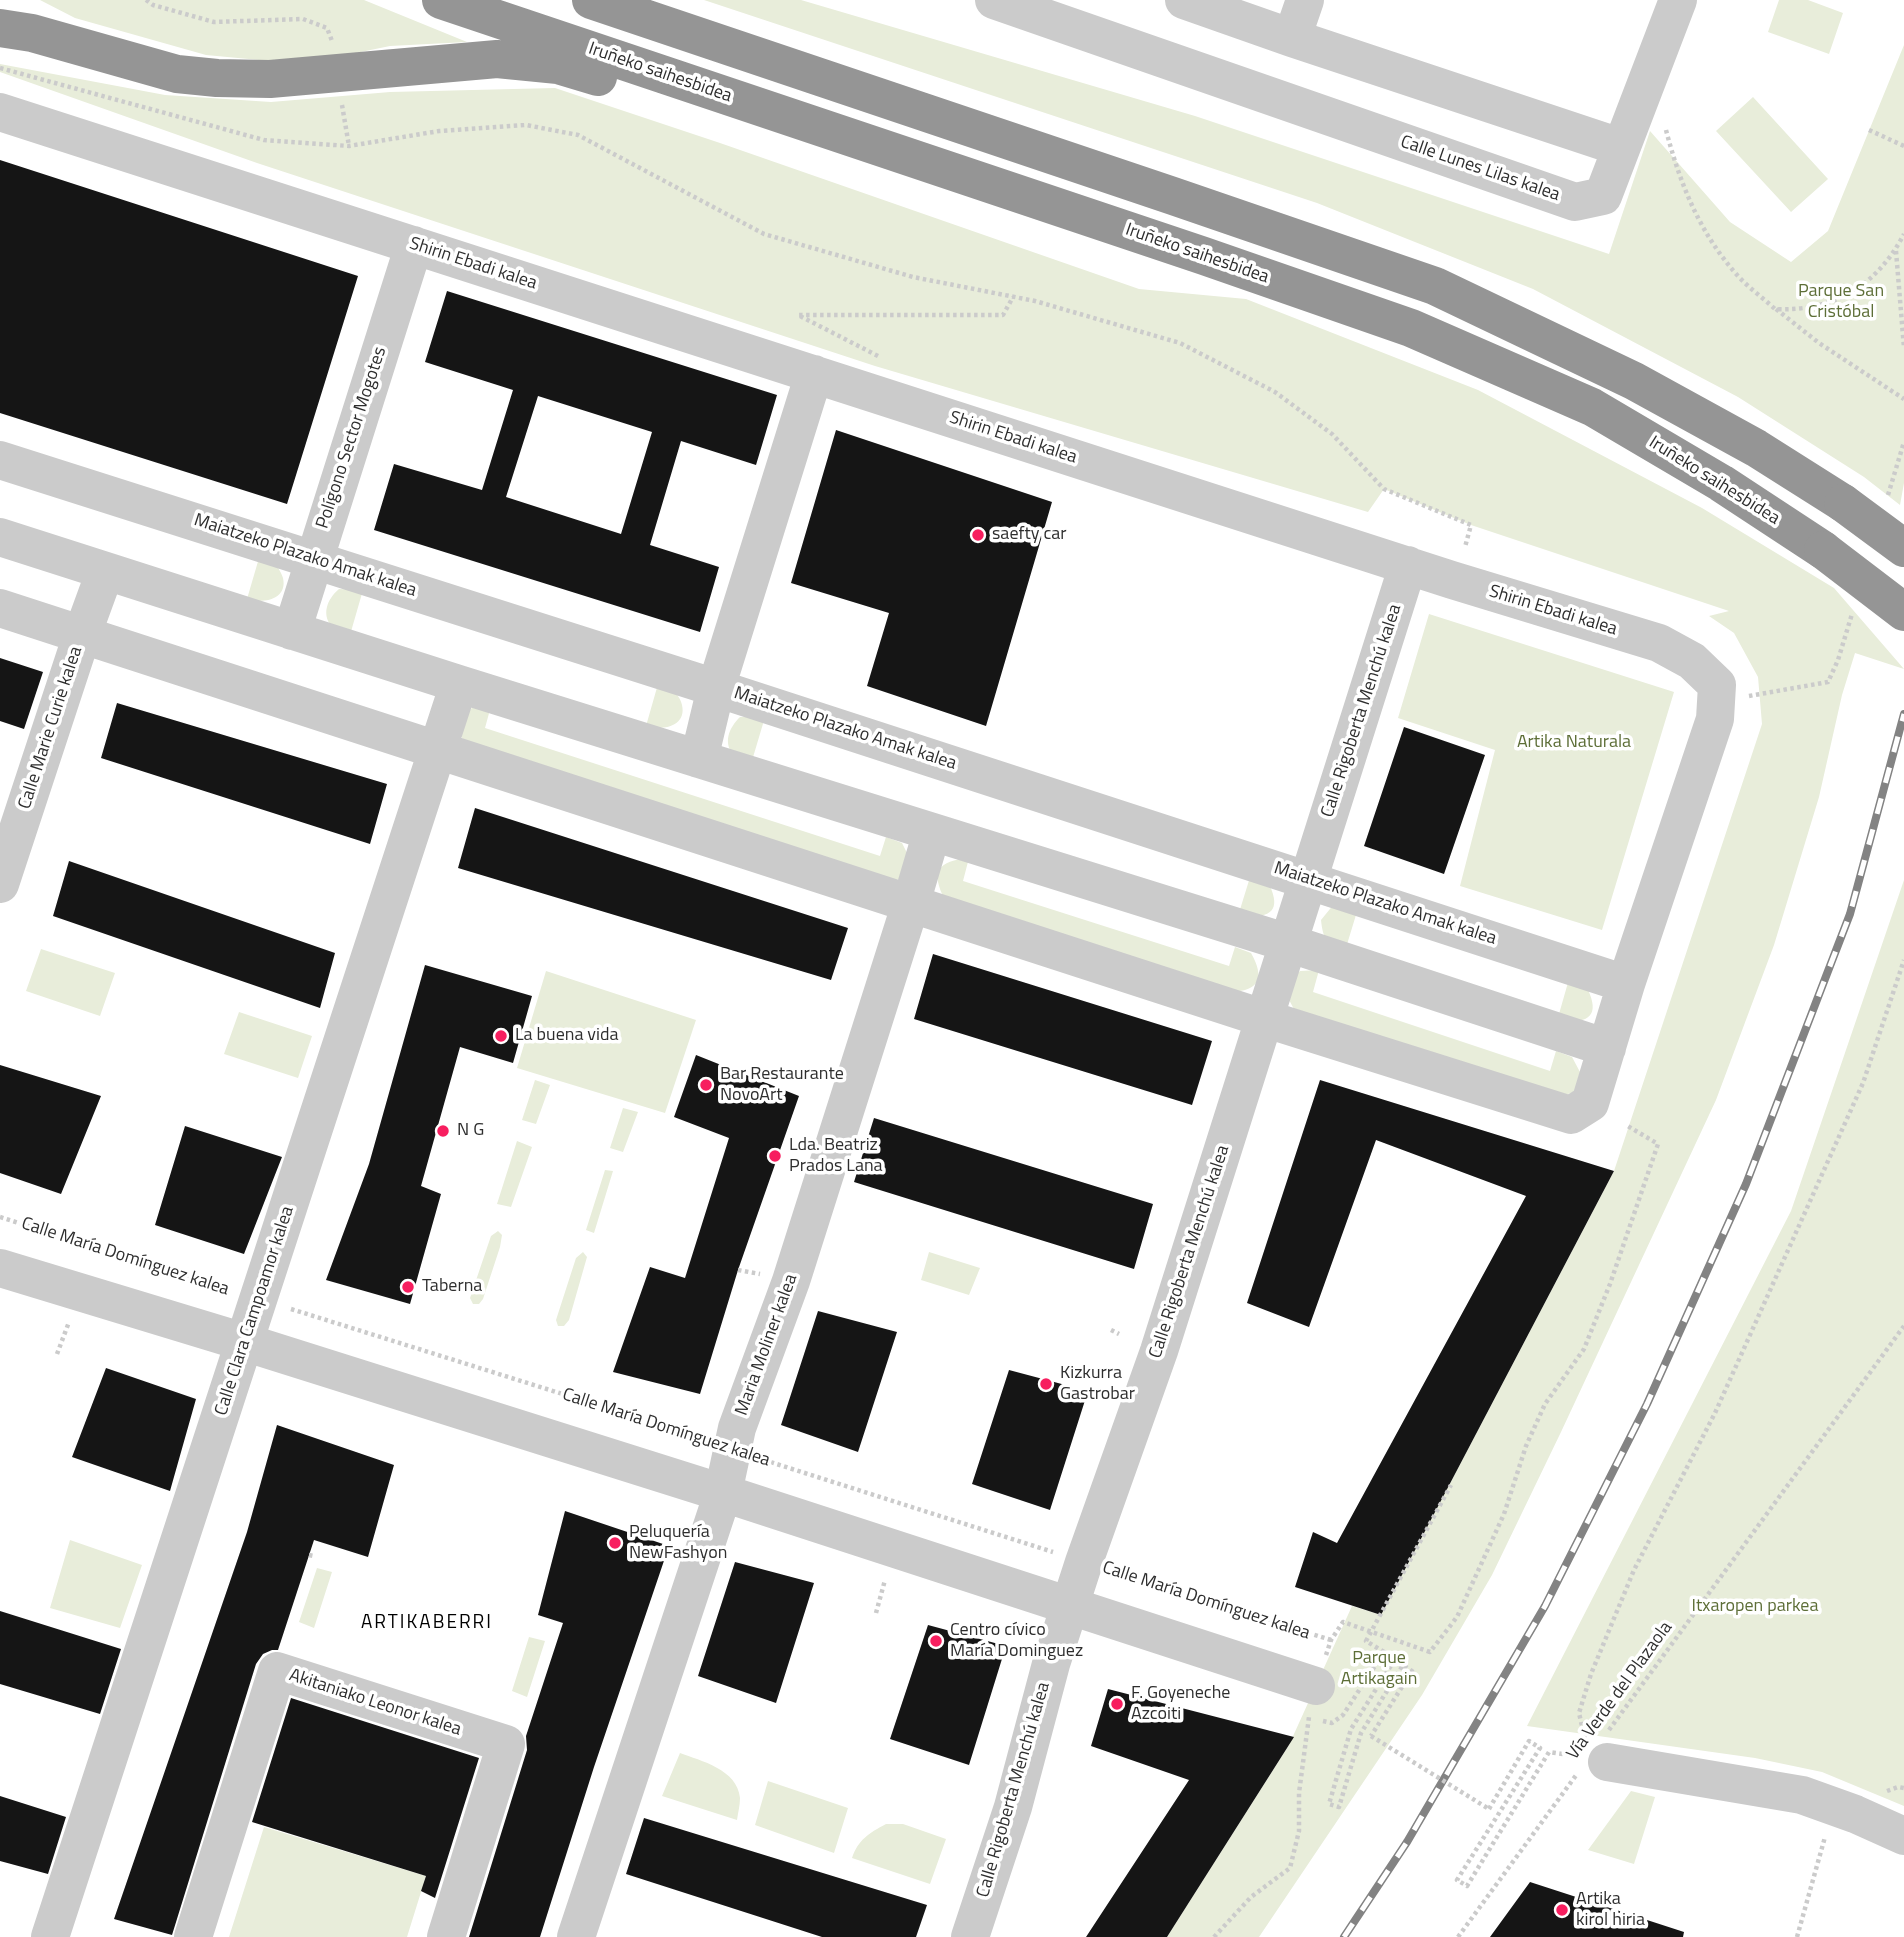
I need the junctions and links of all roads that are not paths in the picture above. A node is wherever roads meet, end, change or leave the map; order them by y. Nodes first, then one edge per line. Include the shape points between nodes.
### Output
1 (441, 0) edge
2 (591, 0) edge
3 (661, 0) edge
4 (994, 0) edge
5 (1184, 0) edge
6 (1305, 0) edge
7 (1678, 0) edge
8 (0, 28) edge
9 (1292, 38) junction
10 (0, 112) edge
11 (1620, 147) junction
12 (1173, 196) junction
13 (414, 245) junction
14 (1204, 256) junction
15 (814, 374) junction
16 (0, 460) edge
17 (0, 537) edge
18 (1904, 548) edge
19 (313, 559) junction
20 (1408, 565) junction
21 (105, 572) junction
22 (0, 608) edge
23 (1904, 612) edge
24 (292, 631) junction
25 (82, 635) junction
26 (459, 684) junction
27 (716, 688) junction
28 (439, 751) junction
29 (699, 759) junction
30 (932, 832) junction
31 (1308, 879) junction
32 (0, 884) edge
33 (911, 903) junction
34 (1288, 943) junction
35 (1626, 984) junction
36 (1263, 1018) junction
37 (1607, 1048) junction
38 (0, 1268) edge
39 (244, 1342) junction
40 (723, 1493) junction
41 (1070, 1607) junction
42 (1312, 1702) road end
43 (1594, 1753) road end
44 (1904, 1836) edge
45 (50, 1937) edge
46 (194, 1937) edge
47 (446, 1937) edge
48 (576, 1937) edge
49 (970, 1937) edge

1 - 14 highway, Iruñeko saihesbidea
2 - 12 highway
3 - 12 highway via 1014,120
4 - 11 street, Calle Lunes Lilas kalea via 1575,202 1603,196
5 - 9 street
6 - 9 street
7 - 11 street
8 - 14 highway via 177,74 217,78 270,79 497,60 558,65 1073,236
9 - 11 street
10 - 13 street, Shirin Ebadi kalea
12 - 18 highway, bridge via 1435,286 1634,381 1756,448
13 - 15 street, Shirin Ebadi kalea
13 - 19 street, Polígono Sector Mogotes
14 - 23 highway, Iruñeko saihesbidea, bridge via 1411,328 1592,407 1823,550
15 - 20 street, Shirin Ebadi kalea
15 - 27 street
16 - 19 street, Maiatzeko Plazako Amak kalea
17 - 21 street
19 - 24 street, Polígono Sector Mogotes
19 - 27 street, Maiatzeko Plazako Amak kalea
20 - 31 street, Calle Rigoberta Menchú kalea
20 - 35 street, Shirin Ebadi kalea via 1659,643 1692,660 1717,685 1715,719
21 - 24 street
21 - 25 street, Calle Marie Curie kalea
22 - 25 street
24 - 26 street
25 - 28 street
25 - 32 street, Calle Marie Curie kalea
26 - 28 street, Calle Clara Campoamor kalea
26 - 29 street
27 - 29 street
27 - 31 street, Maiatzeko Plazako Amak kalea
28 - 33 street
28 - 39 street, Calle Clara Campoamor kalea
29 - 30 street
30 - 33 street, Maria Moliner kalea
30 - 34 street
31 - 34 street, Calle Rigoberta Menchú kalea
31 - 35 street, Maiatzeko Plazako Amak kalea
33 - 36 street
33 - 40 street, Maria Moliner kalea via 791,1281 731,1448
34 - 36 street, Calle Rigoberta Menchú kalea
34 - 37 street
35 - 37 street
36 - 37 street via 1571,1115 1590,1103
36 - 41 street, Calle Rigoberta Menchú kalea via 1159,1351
38 - 39 street
39 - 40 street
39 - 45 street, Calle Clara Campoamor kalea
40 - 41 street
40 - 48 street, Maria Moliner kalea
41 - 42 street
41 - 49 street, Calle Rigoberta Menchú kalea
43 - 44 street via 1802,1795
46 - 47 street, Akitaniako Leonor kalea via 277,1671 506,1744

